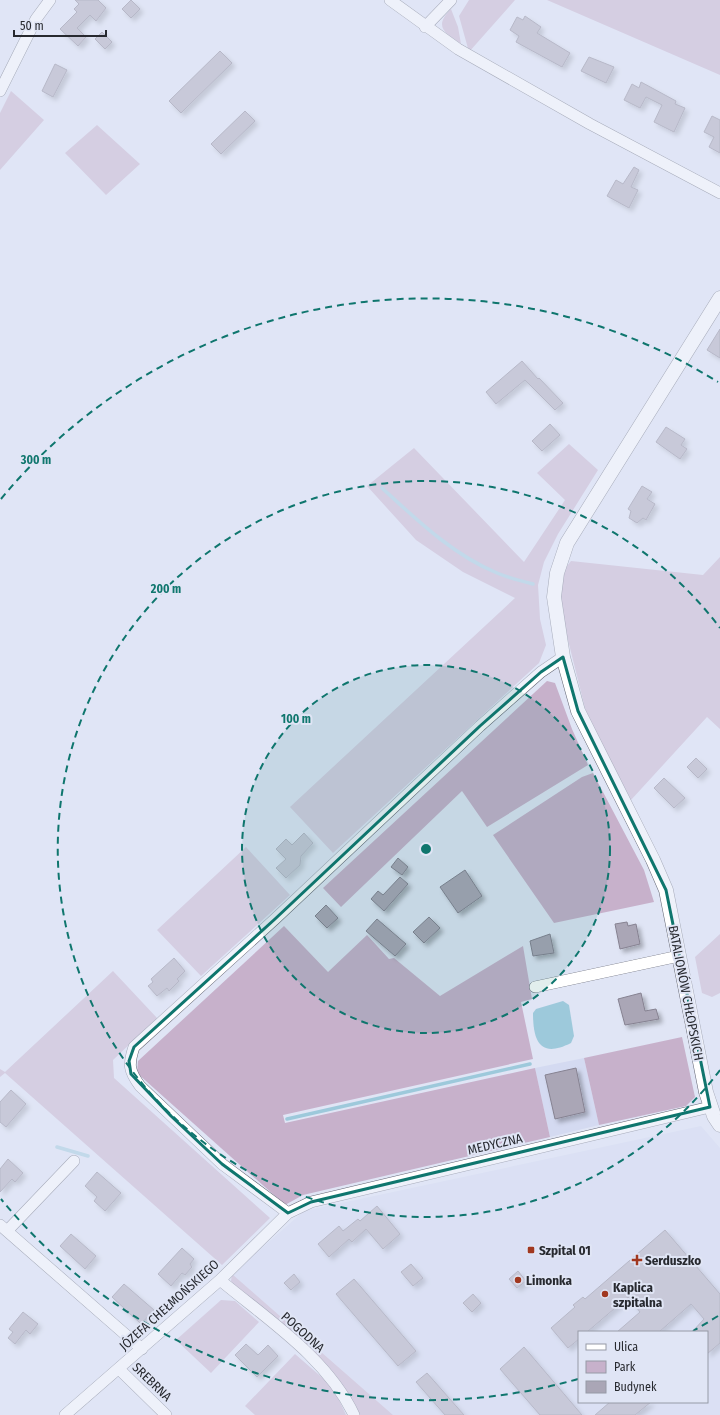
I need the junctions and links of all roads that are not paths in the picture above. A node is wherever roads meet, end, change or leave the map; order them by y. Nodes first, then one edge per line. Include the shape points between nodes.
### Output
1 (50, 0) edge
2 (390, 0) edge
3 (451, 0) edge
4 (425, 27) junction
5 (0, 91) edge
6 (720, 192) edge
7 (720, 298) edge
8 (563, 657) junction
9 (679, 956) junction
10 (535, 987) dead end
11 (710, 1107) junction
12 (720, 1125) edge
13 (74, 1161) dead end
14 (288, 1213) junction
15 (4, 1228) edge
16 (220, 1280) junction
17 (142, 1349) junction
18 (119, 1369) junction
19 (65, 1415) edge
20 (166, 1415) edge
21 (354, 1415) edge

1 - 5 street via 36,19
2 - 4 street
3 - 4 street
4 - 6 street via 458,49 590,124
7 - 8 street, BATALIONÓW CHŁOPSKICH via 567,543 557,573 554,597
8 - 9 street, BATALIONÓW CHŁOPSKICH via 578,711 666,890
8 - 14 street via 540,672 480,726 276,919 134,1047 129,1061 131,1074 140,1086 222,1164
9 - 10 street
9 - 11 street, BATALIONÓW CHŁOPSKICH
11 - 12 street, BATALIONÓW CHŁOPSKICH
11 - 14 street, MEDYCZNA via 311,1202
13 - 15 street
14 - 16 street, JÓZEFA CHEŁMOŃSKIEGO
15 - 17 street
16 - 17 street, JÓZEFA CHEŁMOŃSKIEGO
16 - 21 street, POGODNA via 298,1344 332,1378
17 - 18 street, JÓZEFA CHEŁMOŃSKIEGO
18 - 19 street, JÓZEFA CHEŁMOŃSKIEGO
18 - 20 street, SREBRNA

